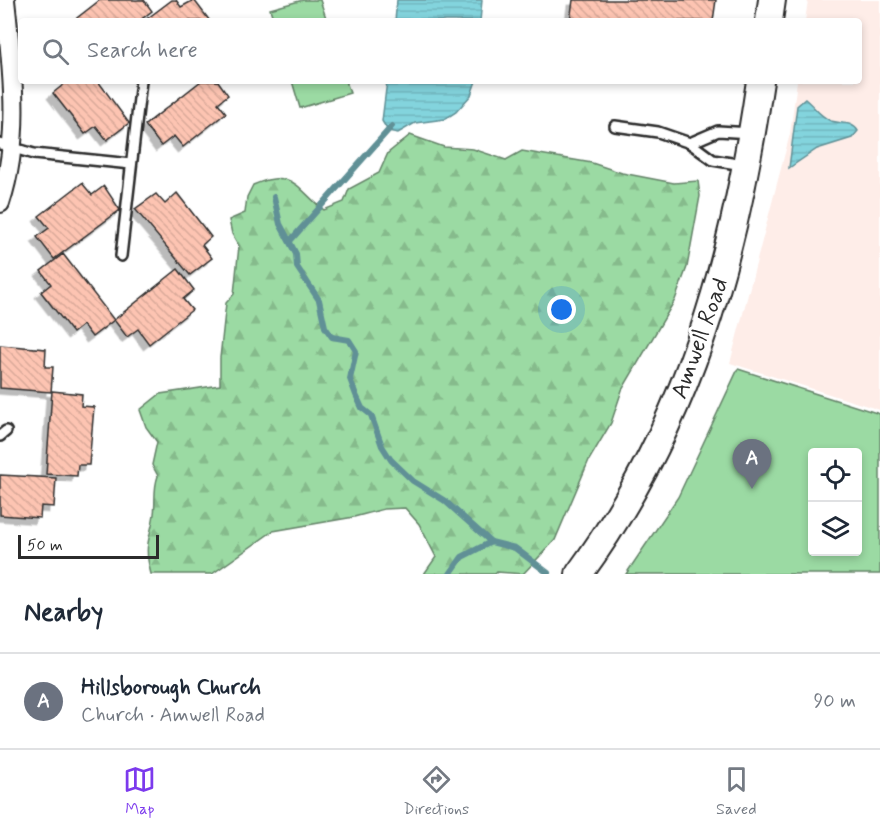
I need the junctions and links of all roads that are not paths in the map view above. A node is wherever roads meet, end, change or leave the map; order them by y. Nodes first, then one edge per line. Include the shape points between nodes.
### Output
1 (5, 0) edge
2 (772, 0) edge
3 (769, 18) edge
4 (141, 84) edge
5 (760, 84) edge
6 (615, 126) dead end
7 (752, 134) junction
8 (690, 143) junction
9 (5, 146) edge
10 (131, 164) junction
11 (747, 166) junction
12 (0, 203) edge
13 (121, 255) dead end
14 (579, 574) edge

1 - 9 street via 15,107
2 - 3 main road
4 - 10 lane
5 - 7 main road, Amwell Road
6 - 8 lane via 658,132
7 - 8 lane via 718,131
7 - 11 main road, Amwell Road
8 - 11 lane via 714,160
9 - 10 lane via 36,154
9 - 12 street
10 - 13 lane
11 - 14 main road, Amwell Road via 720,284 681,393 647,461

